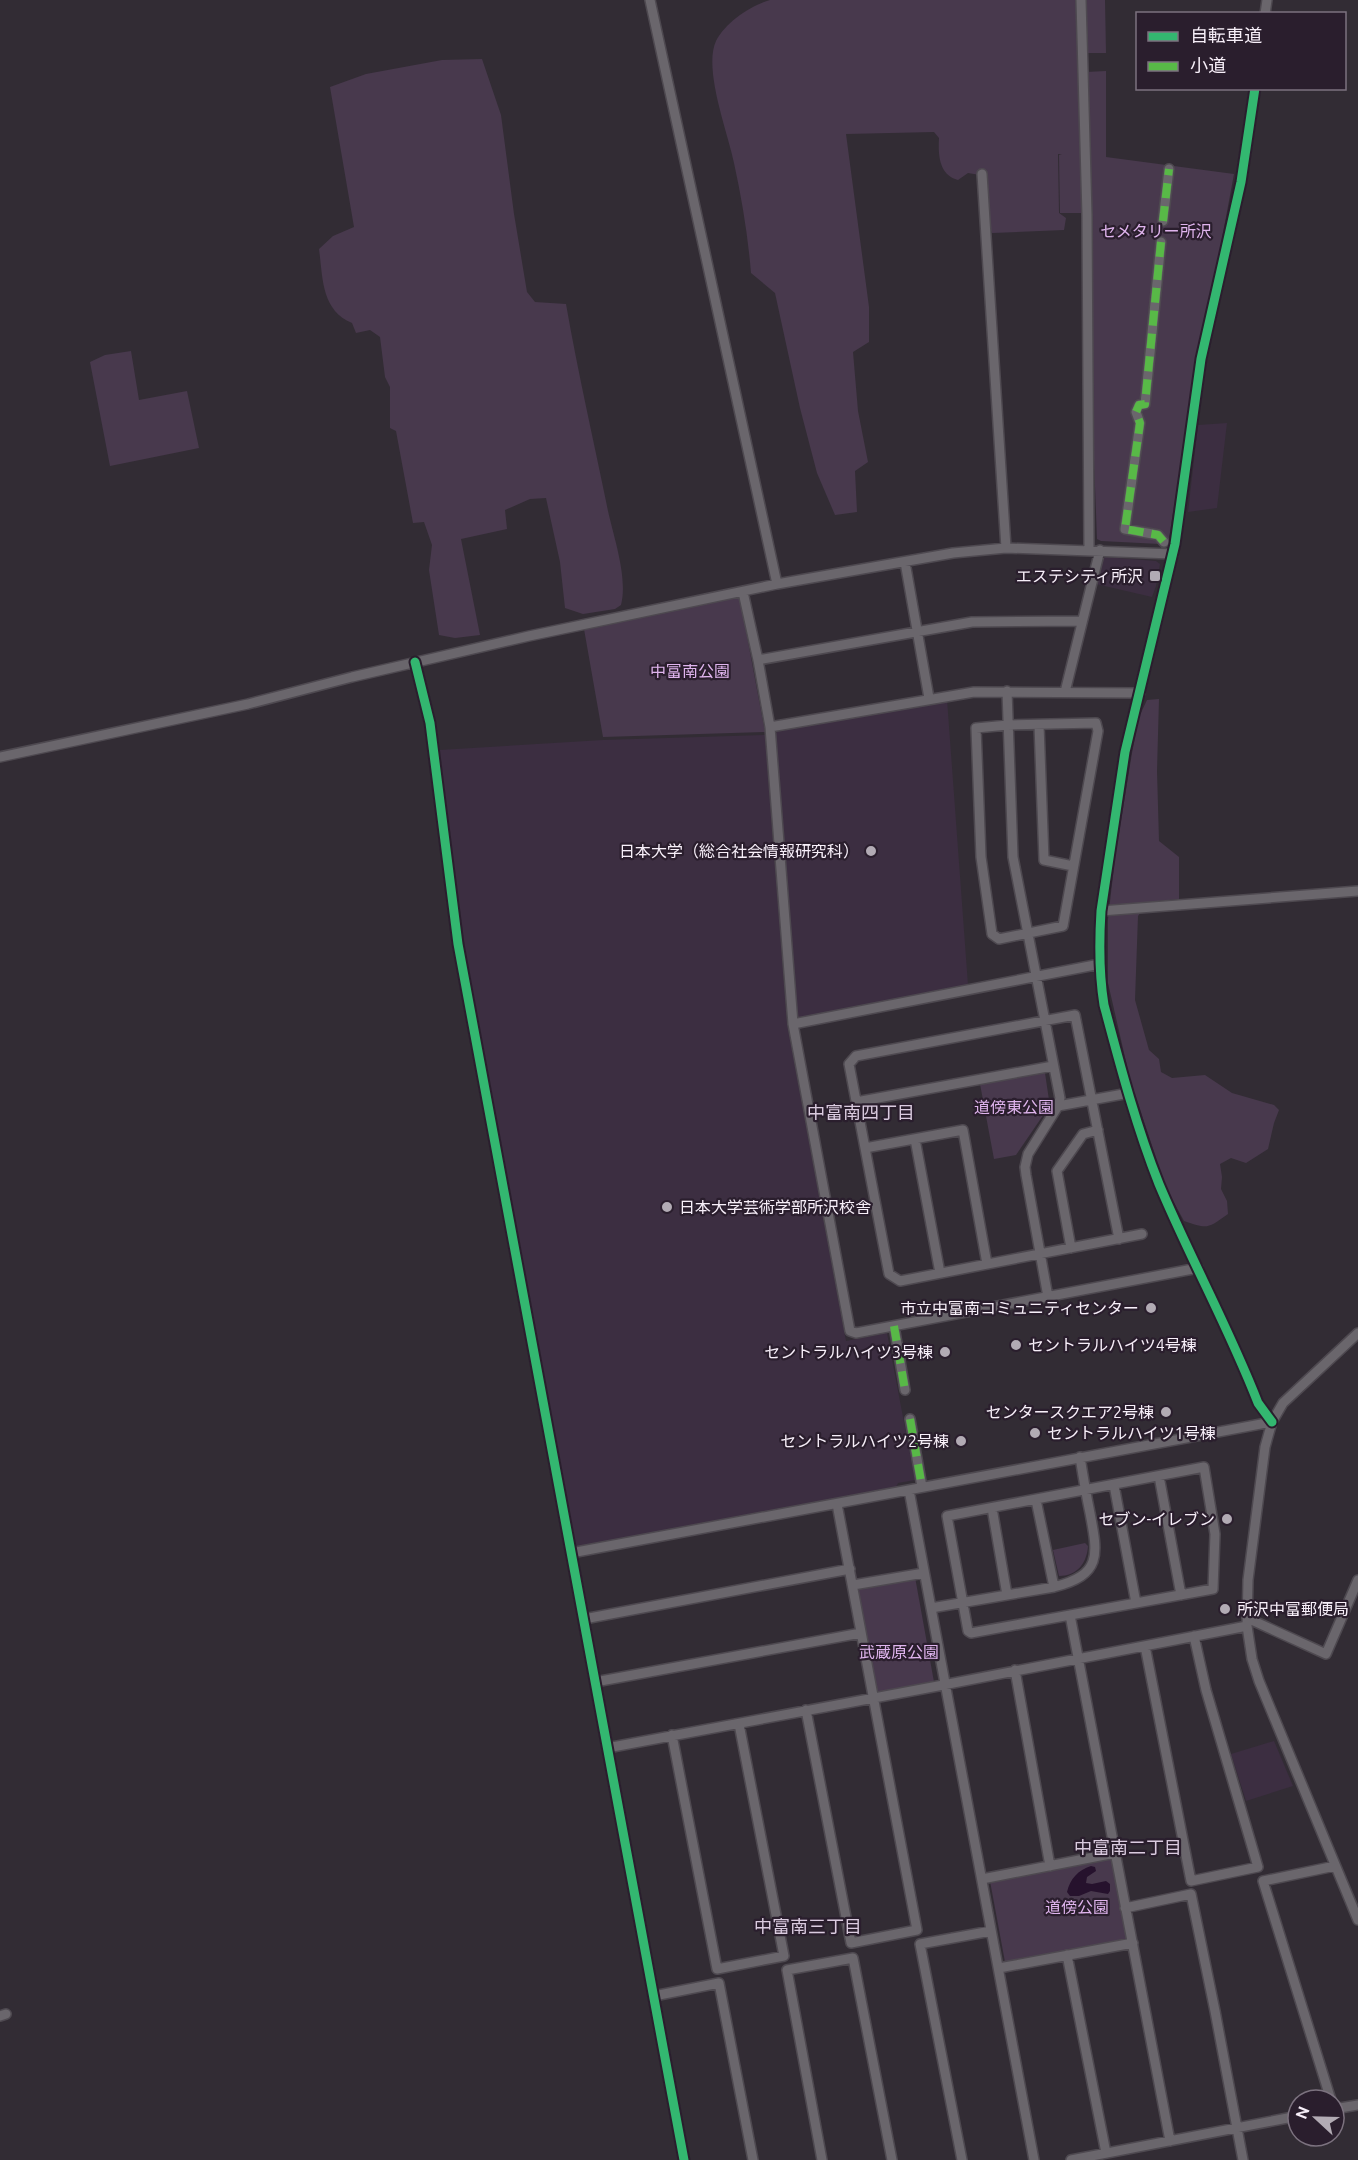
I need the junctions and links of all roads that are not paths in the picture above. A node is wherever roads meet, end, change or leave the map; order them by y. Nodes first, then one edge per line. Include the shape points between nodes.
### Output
1 (650, 0) edge
2 (1081, 0) edge
3 (1255, 90) edge
4 (1168, 169) dead end
5 (982, 174) dead end
6 (1163, 220) dead end
7 (1161, 242) dead end
8 (1164, 542) dead end
9 (1006, 548) junction
10 (1089, 550) junction
11 (1100, 550) junction
12 (1173, 554) junction
13 (905, 562) junction
14 (777, 584) junction
15 (743, 592) junction
16 (1082, 621) junction
17 (918, 631) junction
18 (758, 660) junction
19 (415, 662) junction
20 (1007, 692) junction
21 (1065, 692) junction
22 (1140, 693) junction
23 (930, 698) junction
24 (1039, 724) junction
25 (1008, 725) junction
26 (770, 728) junction
27 (0, 758) edge
28 (1073, 866) junction
29 (1358, 891) edge
30 (1101, 910) junction
31 (1028, 933) junction
32 (1100, 963) junction
33 (1036, 976) junction
34 (1045, 1020) junction
35 (793, 1024) junction
36 (1053, 1066) junction
37 (1128, 1093) junction
38 (1092, 1100) junction
39 (856, 1102) junction
40 (1058, 1106) junction
41 (1098, 1130) junction
42 (915, 1139) junction
43 (865, 1148) junction
44 (1143, 1234) dead end
45 (1119, 1239) junction
46 (1071, 1248) junction
47 (1040, 1254) junction
48 (987, 1264) junction
49 (1198, 1268) junction
50 (940, 1273) junction
51 (1048, 1297) junction
52 (894, 1326) junction
53 (1358, 1333) edge
54 (905, 1390) dead end
55 (910, 1419) dead end
56 (1272, 1422) junction
57 (1080, 1457) junction
58 (1159, 1476) junction
59 (1114, 1485) junction
60 (922, 1487) junction
61 (909, 1490) junction
62 (1086, 1491) junction
63 (1036, 1500) junction
64 (837, 1504) junction
65 (992, 1508) junction
66 (571, 1553) junction
67 (850, 1569) junction
68 (924, 1573) junction
69 (1358, 1580) edge
70 (853, 1586) junction
71 (1054, 1587) junction
72 (1007, 1595) junction
73 (1181, 1595) junction
74 (963, 1603) junction
75 (1136, 1603) junction
76 (931, 1608) junction
77 (1070, 1615) junction
78 (584, 1619) junction
79 (1247, 1622) junction
80 (861, 1633) junction
81 (1194, 1636) junction
82 (1145, 1646) junction
83 (1079, 1659) junction
84 (1015, 1670) junction
85 (595, 1682) junction
86 (945, 1685) junction
87 (873, 1698) junction
88 (806, 1710) junction
89 (739, 1724) junction
90 (672, 1735) junction
91 (607, 1748) junction
92 (1115, 1853) junction
93 (1050, 1866) junction
94 (1335, 1866) junction
95 (982, 1879) junction
96 (1125, 1908) junction
97 (1358, 1920) edge
98 (992, 1931) junction
99 (1133, 1943) junction
100 (1067, 1955) junction
101 (999, 1968) junction
102 (654, 1996) junction
103 (1327, 2088) edge
104 (1286, 2118) edge
105 (1237, 2127) junction
106 (1170, 2141) junction
107 (1106, 2153) junction
108 (684, 2160) edge
109 (753, 2160) edge
110 (822, 2160) edge
111 (892, 2160) edge
112 (962, 2160) edge
113 (1034, 2160) edge
114 (1071, 2160) edge
115 (1243, 2160) edge

1 - 14 street
2 - 10 street
3 - 12 street via 1241,182 1201,359
4 - 6 street
5 - 9 street
7 - 8 street via 1145,404 1139,405 1136,412 1140,423 1125,529 1158,535
9 - 10 street
9 - 13 street
10 - 11 street
11 - 12 street
11 - 16 street
12 - 22 street
13 - 14 street
13 - 17 street
14 - 15 street
15 - 18 street
15 - 19 street
16 - 17 street via 972,622
16 - 21 street
17 - 18 street
17 - 23 street
18 - 26 street
19 - 27 street via 215,712
19 - 66 street via 430,723 458,944
20 - 21 street
20 - 23 street
20 - 25 street
21 - 22 street
22 - 30 street via 1125,752
23 - 26 street
24 - 25 street
24 - 28 street via 1044,860
24 - 28 street via 1096,723 1098,731
25 - 31 street via 1013,857
25 - 31 street via 976,728 981,857 992,934 999,939
26 - 35 street
28 - 31 street via 1063,926
29 - 30 street
30 - 32 street
31 - 33 street
32 - 33 street
32 - 37 street via 1104,1005
33 - 34 street
33 - 35 street
34 - 36 street
34 - 38 street via 1075,1015
34 - 39 street via 856,1056 849,1064
35 - 52 street via 850,1330 856,1333
36 - 39 street
36 - 40 street
37 - 38 street
37 - 49 street via 1159,1182
38 - 40 street
38 - 41 street
39 - 43 street
40 - 47 street via 1028,1154 1025,1167
41 - 45 street
41 - 46 street via 1083,1134 1057,1171
42 - 43 street
42 - 48 street via 963,1130
42 - 50 street
43 - 50 street via 889,1274 900,1281
44 - 45 street
45 - 46 street
46 - 47 street
47 - 48 street
47 - 51 street
48 - 50 street
49 - 51 street
49 - 56 street via 1258,1403
51 - 52 street
52 - 54 street
53 - 56 street via 1283,1403
55 - 60 street
56 - 57 street
56 - 79 street via 1265,1447 1249,1568
57 - 60 street
57 - 62 street
58 - 59 street
58 - 73 street
58 - 73 street via 1204,1467 1215,1534 1213,1589
59 - 62 street
59 - 75 street
60 - 61 street
61 - 64 street
61 - 68 street
62 - 63 street
62 - 71 street via 1095,1557 1083,1576
63 - 65 street
63 - 71 street
64 - 66 street
64 - 67 street
65 - 72 street
65 - 74 street via 947,1515
66 - 78 street
67 - 70 street
67 - 78 street
68 - 70 street
68 - 76 street
69 - 79 street via 1326,1654
70 - 80 street
71 - 72 street
72 - 74 street
73 - 75 street
74 - 76 street
74 - 77 street via 971,1633
75 - 77 street
76 - 86 street
77 - 83 street
78 - 85 street
79 - 81 street
79 - 94 street via 1259,1681
80 - 85 street
80 - 87 street
81 - 82 street
81 - 82 street via 1258,1867 1191,1881
82 - 83 street
83 - 84 street
83 - 92 street
84 - 86 street
84 - 93 street
85 - 91 street
86 - 87 street
86 - 95 street
87 - 88 street
87 - 88 street via 917,1929 850,1943
88 - 89 street
89 - 90 street
89 - 90 street via 784,1956 717,1969
90 - 91 street
91 - 102 street
92 - 93 street
92 - 96 street
93 - 95 street
94 - 97 street
94 - 103 street via 1263,1881
95 - 98 street
96 - 99 street
96 - 105 street via 1191,1894
98 - 101 street
98 - 112 street via 920,1944
99 - 100 street
99 - 106 street
100 - 101 street
100 - 107 street
101 - 113 street
102 - 108 street
102 - 109 street via 719,1983
104 - 105 street
105 - 106 street
105 - 115 street
106 - 107 street
107 - 114 street
110 - 111 street via 787,1970 853,1958

